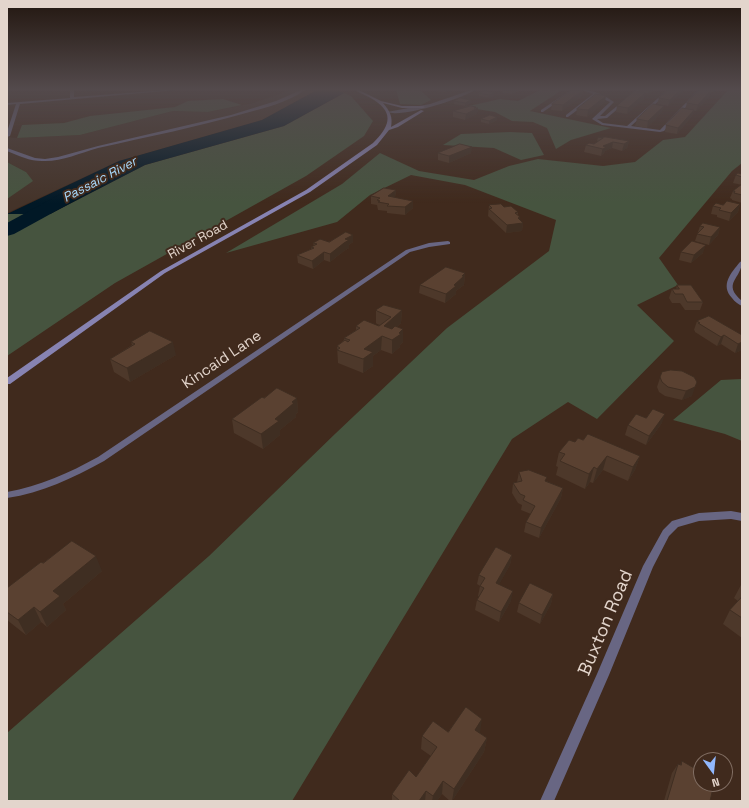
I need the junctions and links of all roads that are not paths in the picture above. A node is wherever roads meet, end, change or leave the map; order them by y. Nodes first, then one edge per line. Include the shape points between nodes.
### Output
1 (187, 128) edge
2 (392, 128) edge
3 (633, 128) edge
4 (665, 128) edge
5 (389, 129) joint
6 (7, 149) edge
7 (448, 243) dead end
8 (742, 263) edge
9 (742, 304) edge
10 (7, 382) edge
11 (7, 495) edge
12 (742, 518) edge
13 (547, 801) edge

1 - 6 street via 96,147 56,159 35,159
2 - 5 main road
3 - 4 street via 657,131
5 - 10 main road, River Road via 375,144 322,182 163,272
7 - 11 street, Kincaid Lane via 408,251 101,459 58,482
8 - 9 street via 728,285 730,292
12 - 13 street, Buxton Road via 731,515 699,517 675,524 666,532 648,566

